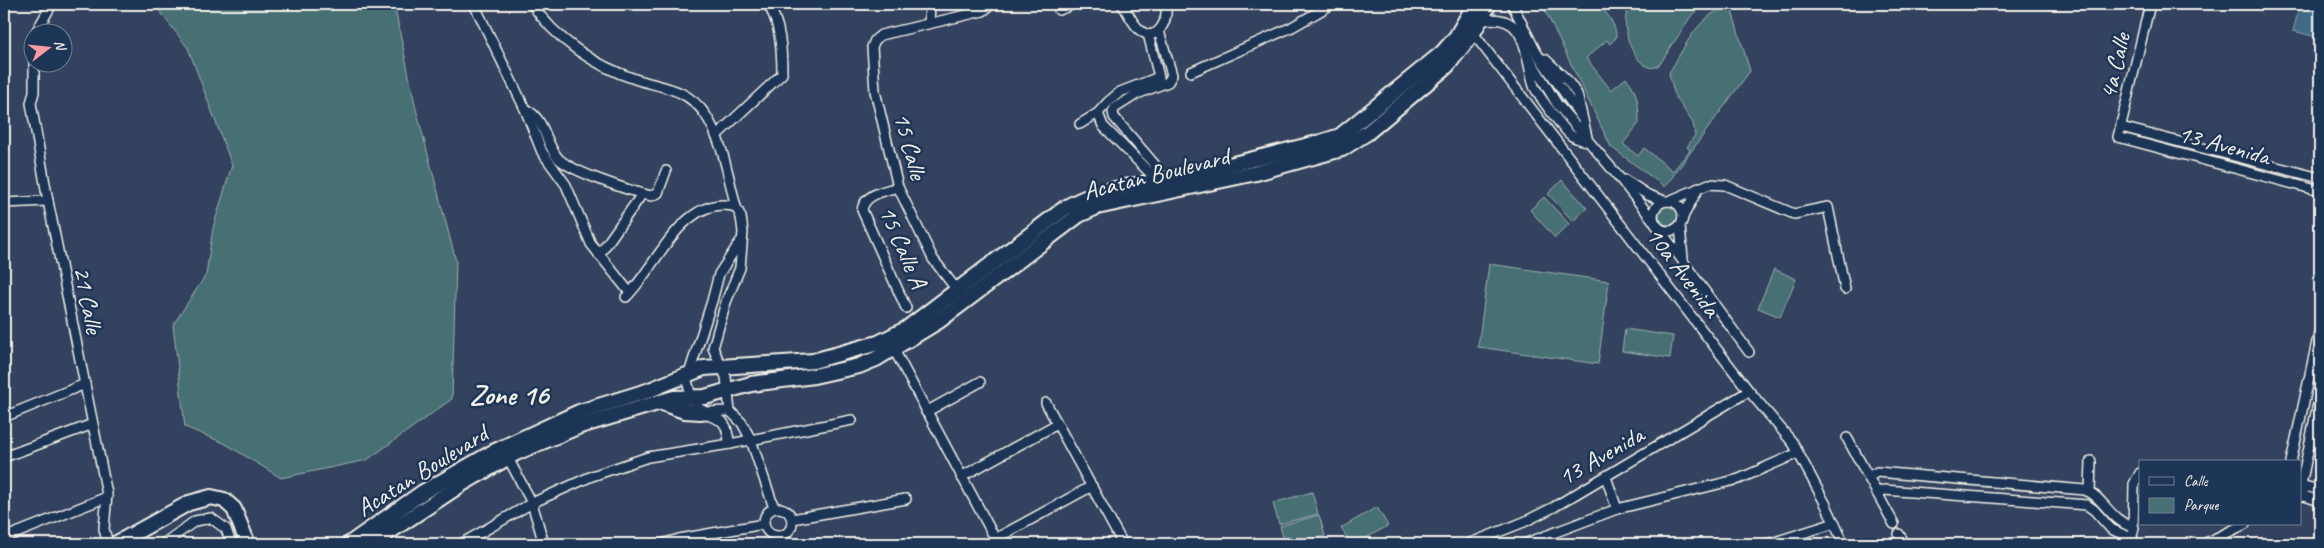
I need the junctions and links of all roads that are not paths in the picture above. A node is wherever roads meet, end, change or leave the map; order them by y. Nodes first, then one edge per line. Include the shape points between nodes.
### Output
1 (52, 4) edge
2 (474, 4) edge
3 (532, 4) edge
4 (767, 4) edge
5 (930, 4) edge
6 (992, 4) edge
7 (1074, 4) edge
8 (1122, 4) edge
9 (1165, 4) edge
10 (1332, 4) edge
11 (1475, 4) edge
12 (1489, 4) edge
13 (1512, 4) edge
14 (2150, 4) edge
15 (1059, 10) dead end
16 (42, 22) edge
17 (928, 24) junction
18 (1476, 27) junction
19 (1159, 31) junction
20 (1148, 34) junction
21 (1532, 53) junction
22 (34, 72) edge
23 (1191, 72) dead end
24 (1117, 103) junction
25 (524, 109) junction
26 (1098, 113) junction
27 (1080, 124) dead end
28 (2121, 127) junction
29 (716, 136) junction
30 (2118, 138) joint
31 (1588, 142) junction
32 (569, 166) junction
33 (666, 172) dead end
34 (561, 176) junction
35 (1618, 176) junction
36 (2320, 178) edge
37 (1163, 182) junction
38 (898, 187) junction
39 (1699, 187) junction
40 (2320, 191) edge
41 (642, 194) junction
42 (48, 201) junction
43 (1667, 201) junction
44 (4, 203) edge
45 (736, 207) junction
46 (1681, 221) junction
47 (1657, 225) junction
48 (740, 241) junction
49 (599, 255) junction
50 (1683, 264) junction
51 (1845, 289) dead end
52 (962, 296) junction
53 (906, 308) dead end
54 (2320, 328) edge
55 (891, 343) junction
56 (1749, 352) dead end
57 (721, 366) junction
58 (689, 374) junction
59 (980, 382) dead end
60 (85, 384) junction
61 (727, 391) junction
62 (1749, 391) junction
63 (2320, 394) edge
64 (692, 397) junction
65 (659, 402) junction
66 (1046, 403) dead end
67 (730, 411) junction
68 (701, 412) junction
69 (926, 412) junction
70 (4, 417) edge
71 (852, 420) dead end
72 (93, 424) junction
73 (1057, 424) junction
74 (1847, 438) dead end
75 (751, 440) junction
76 (730, 444) junction
77 (1798, 453) junction
78 (4, 457) edge
79 (508, 458) junction
80 (2291, 460) edge
81 (2091, 461) dead end
82 (2139, 475) edge
83 (961, 477) junction
84 (1606, 477) junction
85 (1868, 477) junction
86 (2302, 481) edge
87 (1092, 486) junction
88 (2320, 490) edge
89 (2090, 492) junction
90 (1877, 493) junction
91 (2302, 496) edge
92 (106, 497) junction
93 (906, 499) dead end
94 (2320, 501) edge
95 (532, 503) junction
96 (774, 508) junction
97 (1617, 509) junction
98 (792, 519) junction
99 (1836, 523) junction
100 (764, 524) junction
101 (1894, 524) dead end
102 (2240, 526) edge
103 (2134, 528) junction
104 (1899, 534) dead end
105 (4, 538) edge
106 (785, 540) edge
107 (997, 542) edge
108 (2133, 542) edge
109 (108, 544) edge
110 (115, 544) edge
111 (163, 544) edge
112 (231, 544) edge
113 (248, 544) edge
114 (349, 544) edge
115 (372, 544) edge
116 (461, 544) edge
117 (544, 544) edge
118 (662, 544) edge
119 (1123, 544) edge
120 (1468, 544) edge
121 (1524, 544) edge
122 (1768, 544) edge
123 (1844, 544) edge
124 (1904, 544) edge
125 (2204, 544) edge

1 - 16 street
2 - 25 street
3 - 29 street via 557,34 583,53 634,79 669,87 685,95 704,113
4 - 29 street via 772,10 780,40 782,74
5 - 17 street
6 - 17 street, 15 Calle via 983,11
7 - 15 street
8 - 20 street via 1139,29
9 - 19 street via 1167,17
10 - 23 street via 1292,28
11 - 37 main road, Acatan Boulevard via 1456,37 1442,53 1340,136
12 - 18 main road, Acatan Boulevard
13 - 21 street
14 - 28 street, 4a Calle
17 - 38 street, 15 Calle via 881,35 872,46 875,91
18 - 21 street via 1501,19 1512,24
18 - 37 main road, Acatan Boulevard via 1457,56 1438,74 1367,133 1342,149 1256,173
18 - 62 street, 10a Avenida
19 - 20 street
19 - 24 street via 1172,75 1168,82
20 - 24 street via 1159,77 1134,86
21 - 31 street via 1549,94
21 - 31 street via 1581,118
22 - 42 street, 21 Calle via 31,103
24 - 26 street
24 - 37 street via 1114,117 1155,165
25 - 32 street via 538,118 557,157
25 - 34 street via 542,152 553,170
26 - 27 street
26 - 37 street via 1103,126
28 - 30 street, 4a Calle
28 - 36 street
29 - 45 street
30 - 40 street, 13 Avenida
31 - 35 street
32 - 34 street
32 - 41 street
33 - 41 street via 655,196
34 - 49 street
35 - 43 street via 1648,196
35 - 47 street
37 - 52 main road, Acatan Boulevard via 1101,191 1072,204
38 - 52 street, 15 Calle via 933,259
38 - 53 street, 15 Calle A via 868,198 863,203 862,213
39 - 43 street
39 - 46 street
39 - 51 street via 1725,185 1794,214 1828,207
41 - 49 street
42 - 44 street
42 - 60 street, 21 Calle
43 - 46 street via 1681,208
43 - 47 street via 1654,210
45 - 48 street via 743,232
45 - 49 street via 716,206 696,214 666,244 637,287 626,293
46 - 47 street via 1667,231
46 - 50 street
47 - 50 street
48 - 57 street via 740,268 713,348
48 - 58 street via 718,274
50 - 56 street
52 - 55 main road, Acatan Boulevard
54 - 80 street
55 - 57 main road, Acatan Boulevard via 870,345 813,362
55 - 61 main road, Acatan Boulevard via 859,366
55 - 69 street
57 - 58 main road via 708,366
57 - 61 street
58 - 64 street via 687,383
58 - 114 main road, Acatan Boulevard via 579,412 535,431 424,492
59 - 69 street
60 - 70 street
60 - 72 street, 21 Calle
61 - 64 main road
61 - 67 street
62 - 77 street, 10a Avenida
62 - 84 street, 13 Avenida
63 - 86 street
64 - 65 main road, Acatan Boulevard
64 - 68 street
65 - 68 main road via 684,411
65 - 79 main road, Acatan Boulevard via 580,426
66 - 73 street
67 - 68 street
67 - 75 street via 742,422
68 - 76 street via 722,421
69 - 83 street
71 - 75 street
72 - 78 street
72 - 92 street, 21 Calle
73 - 83 street
73 - 87 street
74 - 85 street
75 - 76 street
75 - 96 street
76 - 95 street via 648,457 592,476
77 - 97 street, 13 Avenida via 1739,479
77 - 99 street, 10a Avenida
79 - 95 street
79 - 115 main road, Acatan Boulevard via 462,484
81 - 89 street
82 - 103 street via 2134,484
83 - 107 street
84 - 97 street
84 - 120 street, 13 Avenida via 1524,522
85 - 89 street via 1877,472
85 - 90 street
86 - 88 street
87 - 107 street
87 - 119 street
89 - 103 street via 2117,520
90 - 101 street
90 - 108 street via 1884,490 2087,505 2111,529
91 - 94 street
92 - 105 street
92 - 109 street, 21 Calle via 104,530
93 - 98 street
95 - 116 street
95 - 117 street
96 - 98 street via 788,511
96 - 100 street via 765,516
97 - 121 street, 13 Avenida
98 - 106 street
99 - 122 street
99 - 123 street, 10a Avenida
100 - 106 street via 769,533
100 - 118 street
102 - 125 street
103 - 108 street
104 - 124 street
110 - 113 main road via 204,497 218,498 234,509
111 - 112 street via 195,521 211,518 226,529

